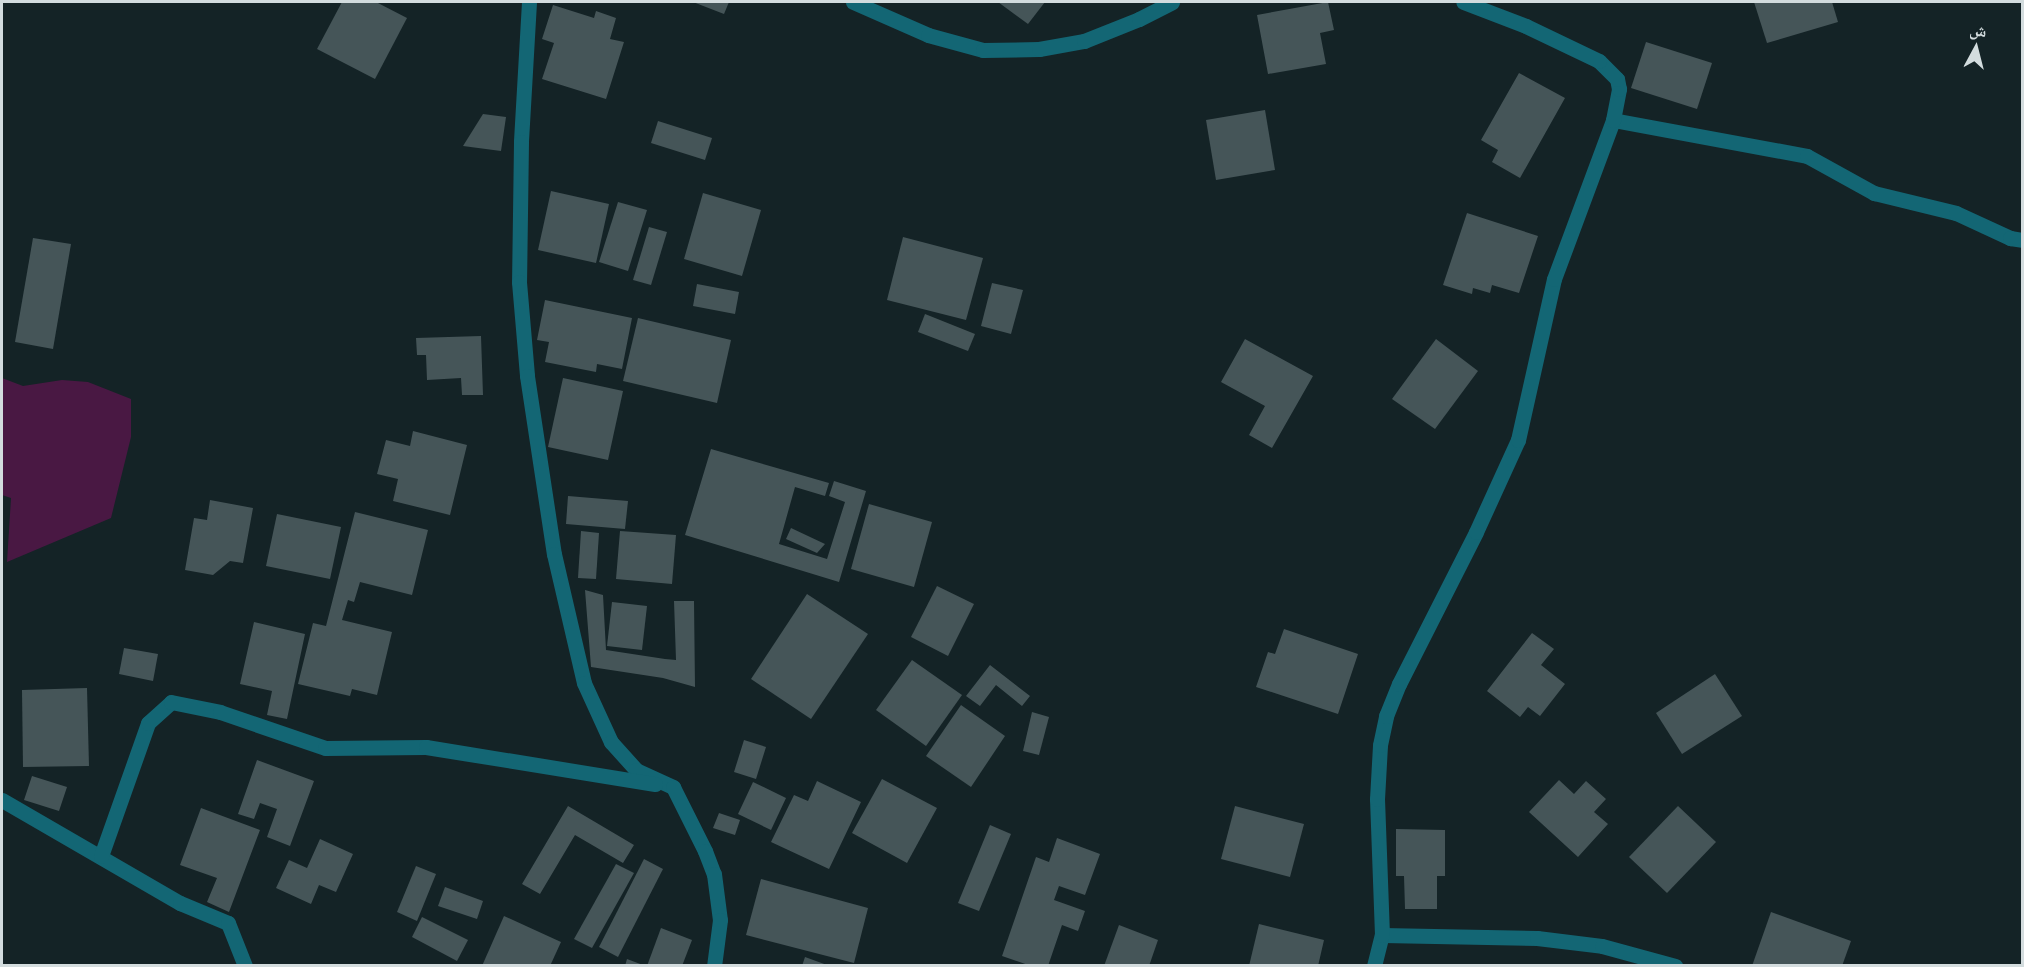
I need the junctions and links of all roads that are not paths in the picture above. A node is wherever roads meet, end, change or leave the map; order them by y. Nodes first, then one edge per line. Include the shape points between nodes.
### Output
1 (530, 2) edge
2 (853, 2) edge
3 (1172, 2) edge
4 (1463, 2) edge
5 (1613, 120) junction
6 (2022, 240) edge
7 (673, 786) junction
8 (2, 800) edge
9 (101, 856) junction
10 (1382, 935) junction
11 (245, 966) edge
12 (714, 966) edge
13 (1374, 966) edge
14 (1675, 966) edge

1 - 7 street via 521,141 519,282 527,376 554,554 584,683 611,741 636,770
2 - 3 street via 927,35 983,50 1039,49 1084,41
4 - 5 street via 1526,26 1599,61 1617,79
5 - 6 street via 1807,156 1874,193 1956,213
5 - 10 street via 1554,279 1518,440 1386,716 1377,799
7 - 9 street via 426,747 325,748 220,712 171,702 148,723
7 - 12 street via 714,874 720,920
8 - 9 street
9 - 11 street via 180,903 228,923
10 - 13 street
10 - 14 street via 1537,938 1602,946

